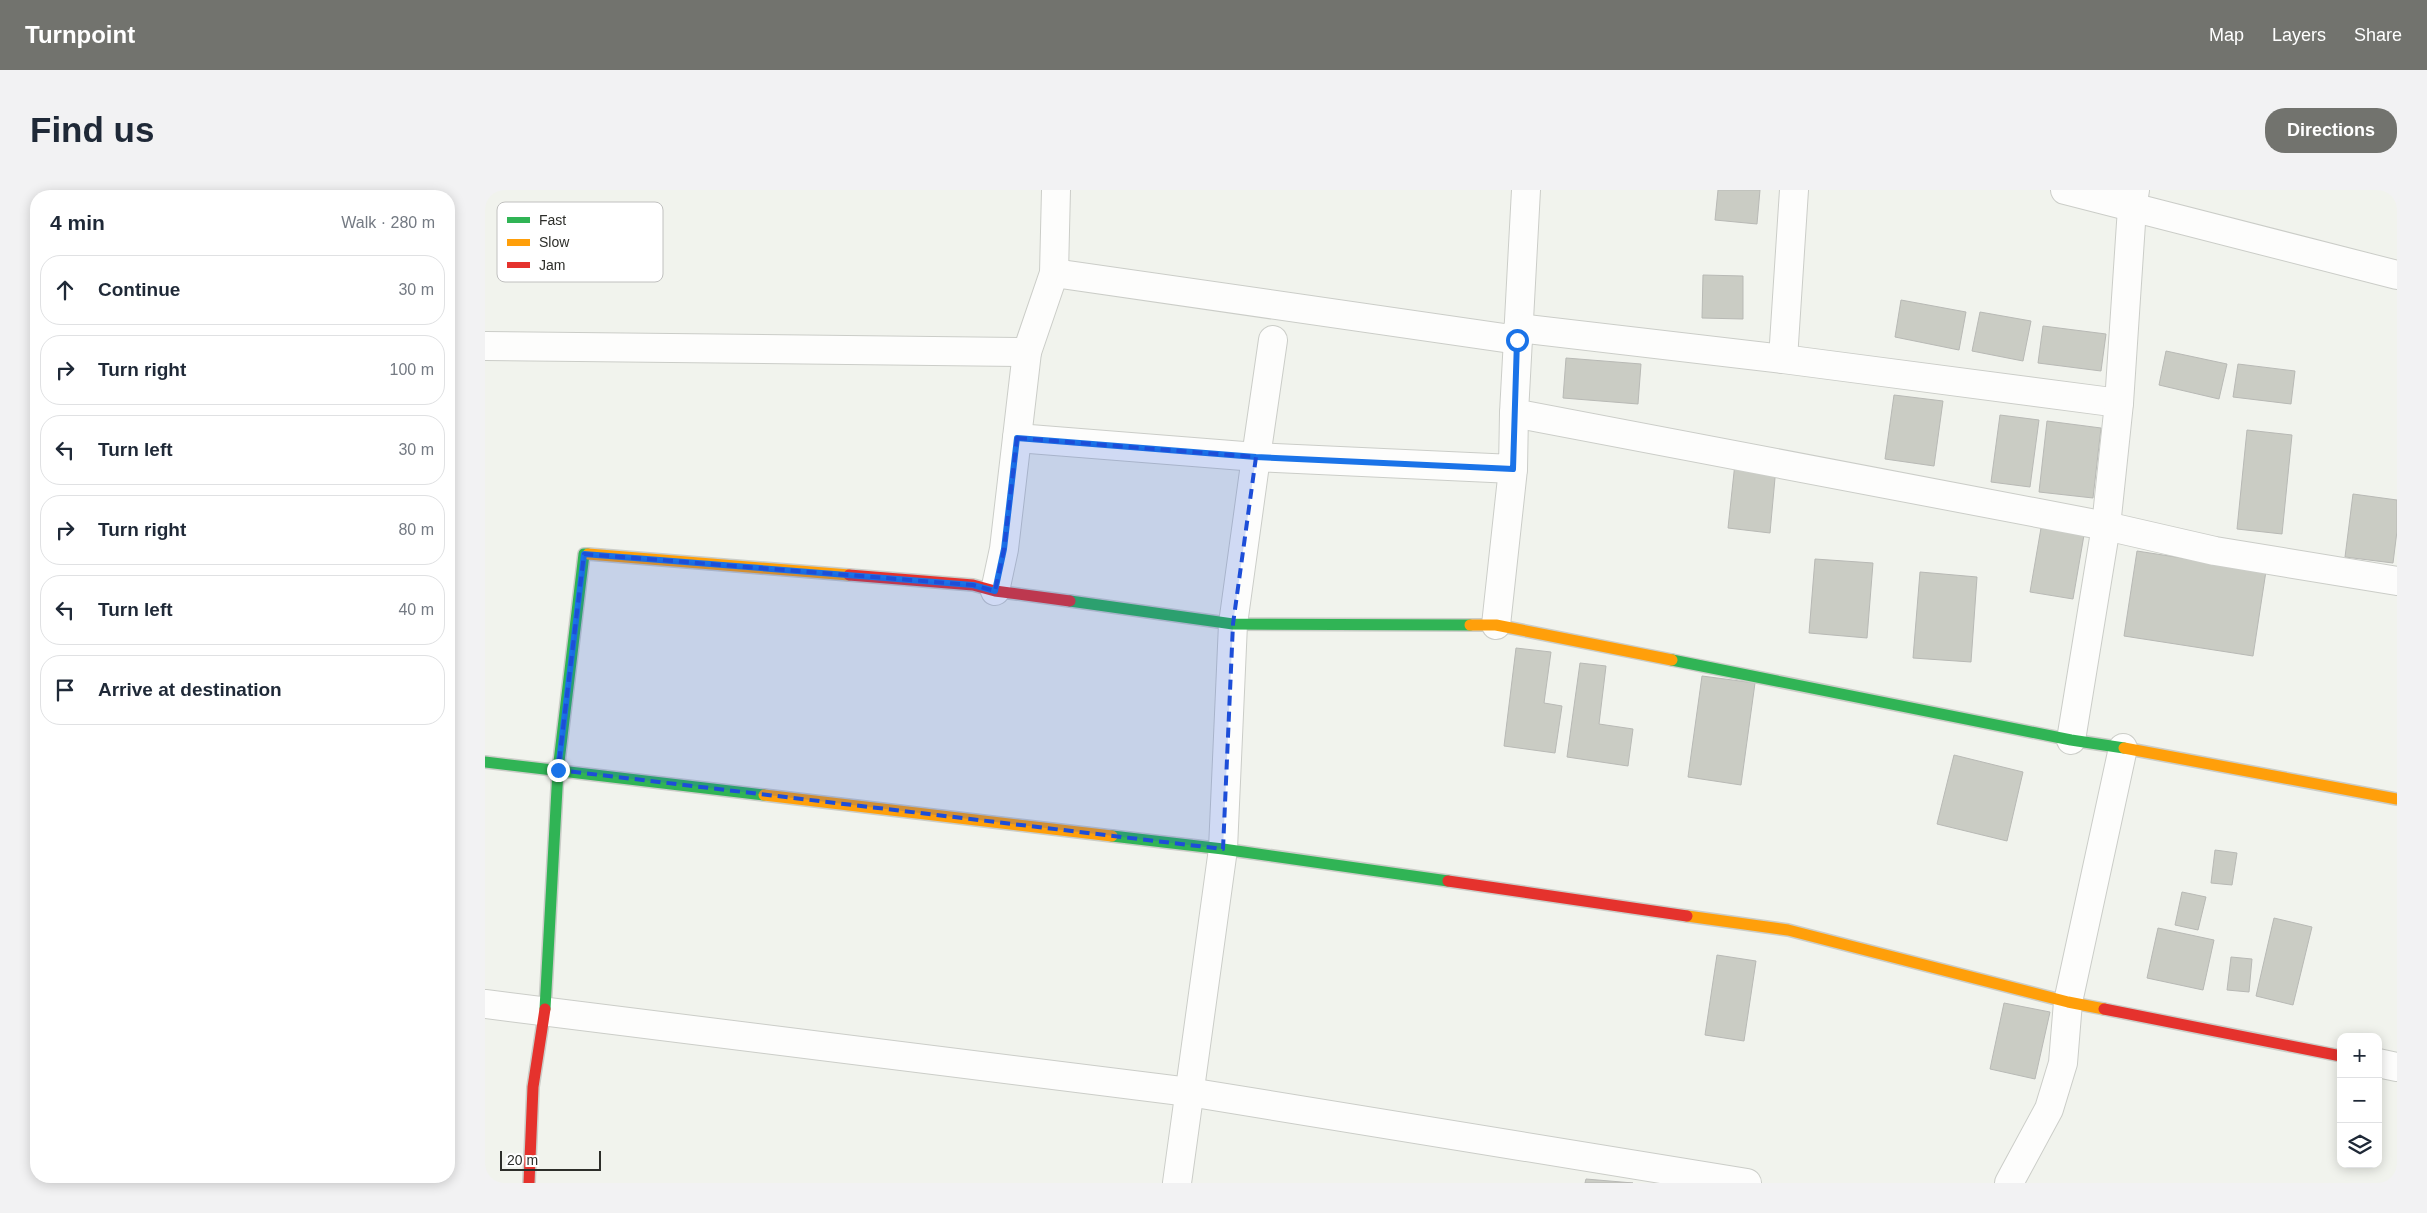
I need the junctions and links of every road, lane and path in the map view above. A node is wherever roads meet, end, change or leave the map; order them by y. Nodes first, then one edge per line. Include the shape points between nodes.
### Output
1 (1056, 190) edge
2 (1526, 190) edge
3 (1794, 190) edge
4 (2065, 190) edge
5 (2133, 199) edge
6 (1054, 273) junction
7 (2397, 275) edge
8 (1518, 334) junction
9 (1273, 340) dead end
10 (485, 346) edge
11 (1027, 352) junction
12 (1783, 359) junction
13 (2119, 403) junction
14 (1514, 412) junction
15 (1017, 438) junction
16 (1256, 457) junction
17 (1513, 469) junction
18 (2106, 526) junction
19 (2397, 581) edge
20 (995, 591) junction
21 (1233, 624) junction
22 (1496, 626) junction
23 (2071, 740) junction
24 (2123, 748) junction
25 (485, 762) edge
26 (558, 770) junction
27 (2397, 799) edge
28 (1223, 849) junction
29 (2068, 1002) junction
30 (485, 1004) edge
31 (545, 1013) junction
32 (2337, 1055) edge
33 (2382, 1064) edge
34 (2397, 1067) edge
35 (1189, 1092) junction
36 (529, 1183) edge
37 (1177, 1183) edge
38 (1747, 1183) edge
39 (2009, 1183) edge

1 - 6 street
2 - 8 street
3 - 12 street
4 - 5 street
5 - 7 street
5 - 13 street
6 - 8 street
6 - 11 street
8 - 12 street
8 - 14 street
9 - 16 street
10 - 11 street
11 - 15 street
12 - 13 street
13 - 18 street
14 - 17 street
14 - 18 street
15 - 16 street
15 - 20 street via 1004,549
16 - 17 street
16 - 21 street
17 - 22 street
18 - 19 street via 2215,551
18 - 23 street
20 - 21 street
20 - 26 street via 973,585 584,554
21 - 22 street
21 - 28 street
22 - 23 street
23 - 24 street
24 - 27 street
24 - 29 street
25 - 26 street
26 - 28 street
26 - 31 street
28 - 29 street via 1788,930
28 - 35 street
29 - 32 street
29 - 39 street via 2063,1063 2049,1109
30 - 31 street
31 - 35 street
31 - 36 street via 533,1087
33 - 34 street
35 - 37 street
35 - 38 street

